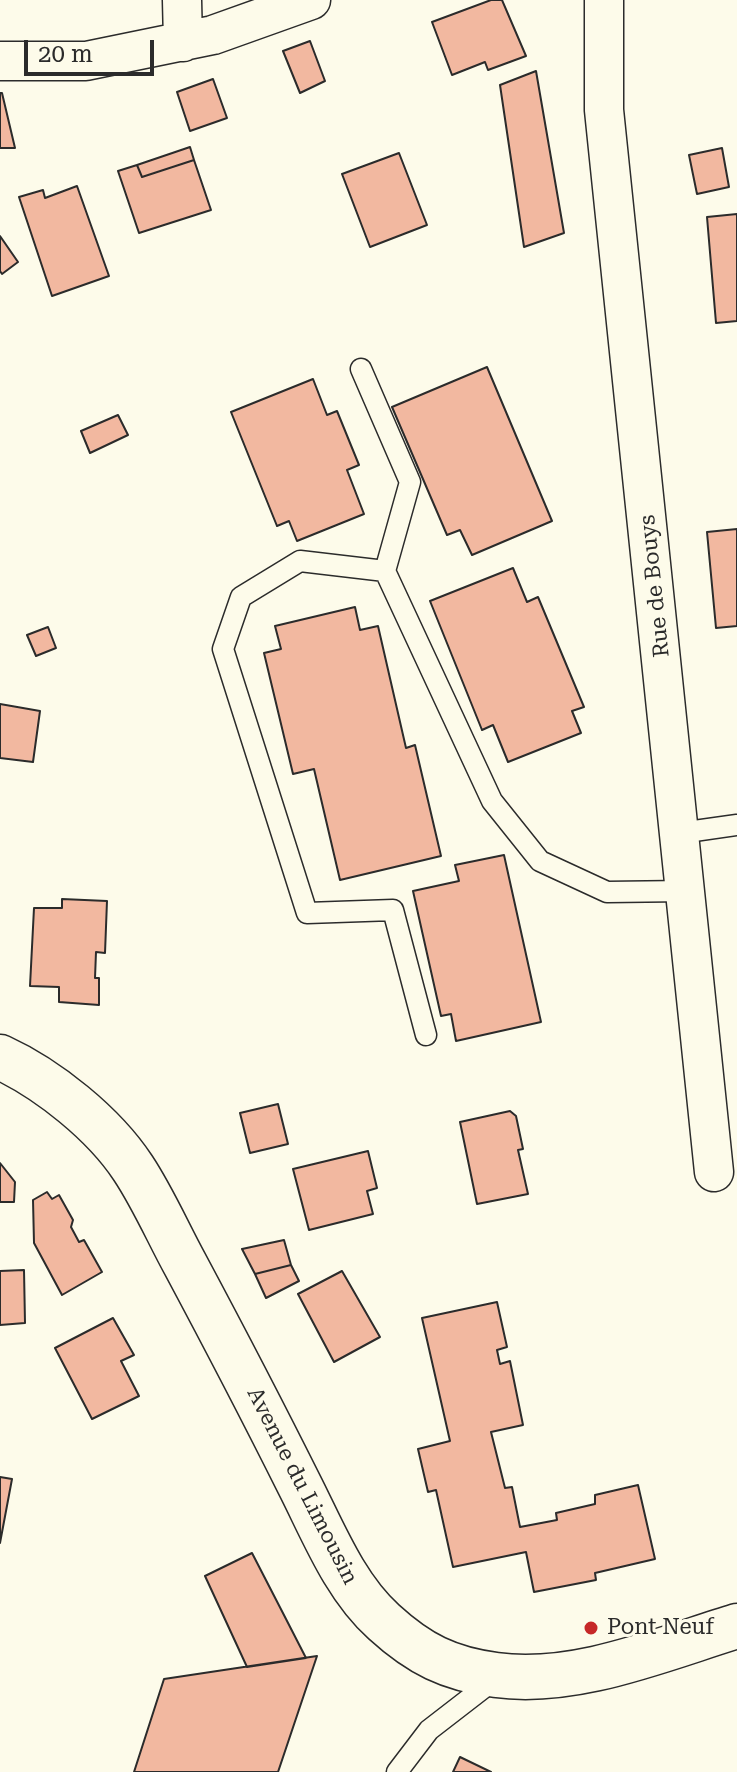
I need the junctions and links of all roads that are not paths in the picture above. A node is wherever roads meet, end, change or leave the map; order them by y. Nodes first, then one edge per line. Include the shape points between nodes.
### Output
1 (182, 0) edge
2 (311, 0) edge
3 (604, 0) edge
4 (183, 42) junction
5 (0, 61) edge
6 (361, 369) dead end
7 (385, 571) junction
8 (737, 825) edge
9 (680, 833) junction
10 (686, 891) junction
11 (426, 1035) dead end
12 (0, 1057) edge
13 (714, 1172) dead end
14 (737, 1626) edge
15 (498, 1676) junction
16 (397, 1772) edge

1 - 4 street
2 - 4 street
3 - 9 street, Rue de Bouys via 604,110
4 - 5 street via 86,61
6 - 7 lane via 410,482
7 - 10 lane via 492,801 540,861 607,892
7 - 11 lane via 300,561 241,597 223,649 307,913 393,910
8 - 9 lane
9 - 10 street, Rue de Bouys
10 - 13 street, Rue de Bouys
12 - 15 main road, Avenue du Limousin via 64,1096 132,1167 353,1588 382,1621 420,1651 453,1667
14 - 15 main road, Avenue du Limousin via 572,1673
15 - 16 lane via 429,1730

